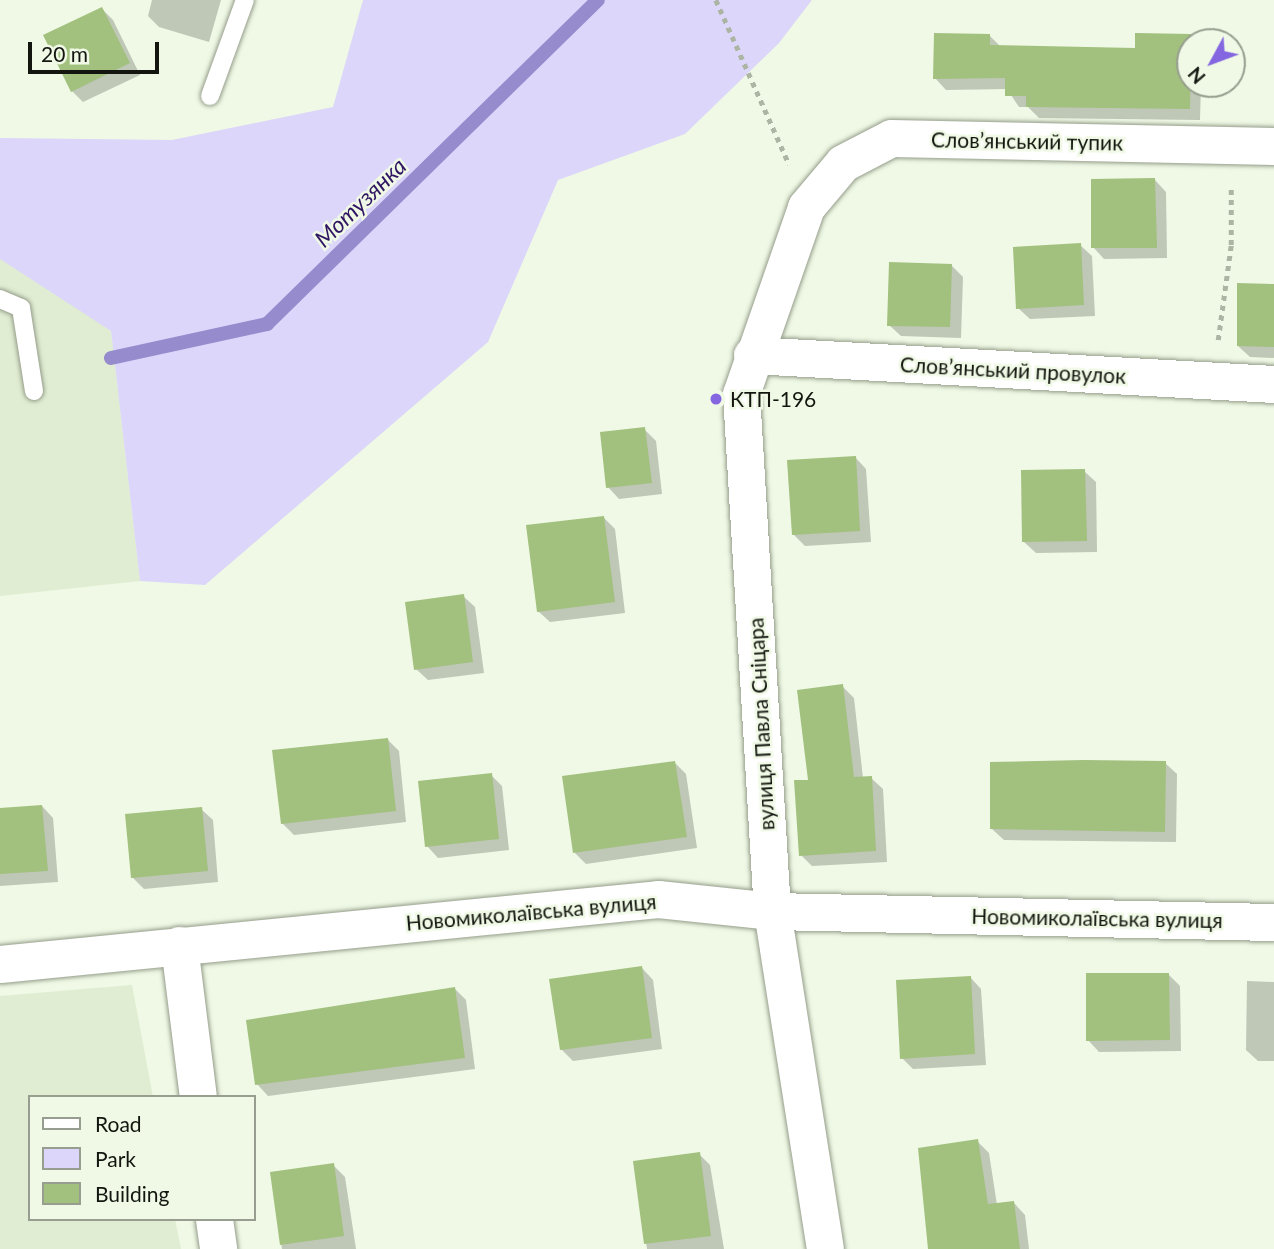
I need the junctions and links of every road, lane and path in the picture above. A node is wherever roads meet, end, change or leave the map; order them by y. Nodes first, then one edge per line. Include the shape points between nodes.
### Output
1 (245, 0) edge
2 (716, 0) edge
3 (210, 96) dead end
4 (1231, 146) junction
5 (1274, 146) edge
6 (806, 207) junction
7 (0, 299) edge
8 (752, 355) junction
9 (1213, 381) junction
10 (1274, 384) edge
11 (34, 391) dead end
12 (772, 911) junction
13 (1274, 922) edge
14 (179, 946) junction
15 (0, 964) edge
16 (198, 1095) edge
17 (214, 1221) edge
18 (218, 1249) edge
19 (825, 1249) edge

1 - 3 lane
2 - 6 path via 760,92
4 - 5 street, Словʼянський тупик
4 - 6 street, Словʼянський тупик via 891,138 843,163
4 - 9 path via 1231,245
6 - 8 street, вулиця Павла Сніцара via 774,306
7 - 11 lane via 21,308
8 - 9 street, Словʼянський провулок
8 - 12 street, вулиця Павла Сніцара via 741,394
9 - 10 street, Словʼянський провулок
12 - 13 street, Новомиколаївська вулиця
12 - 14 street, Новомиколаївська вулиця via 658,899
12 - 19 street, вулиця Павла Сніцара
14 - 15 street, Новомиколаївська вулиця
14 - 16 street
17 - 18 street

